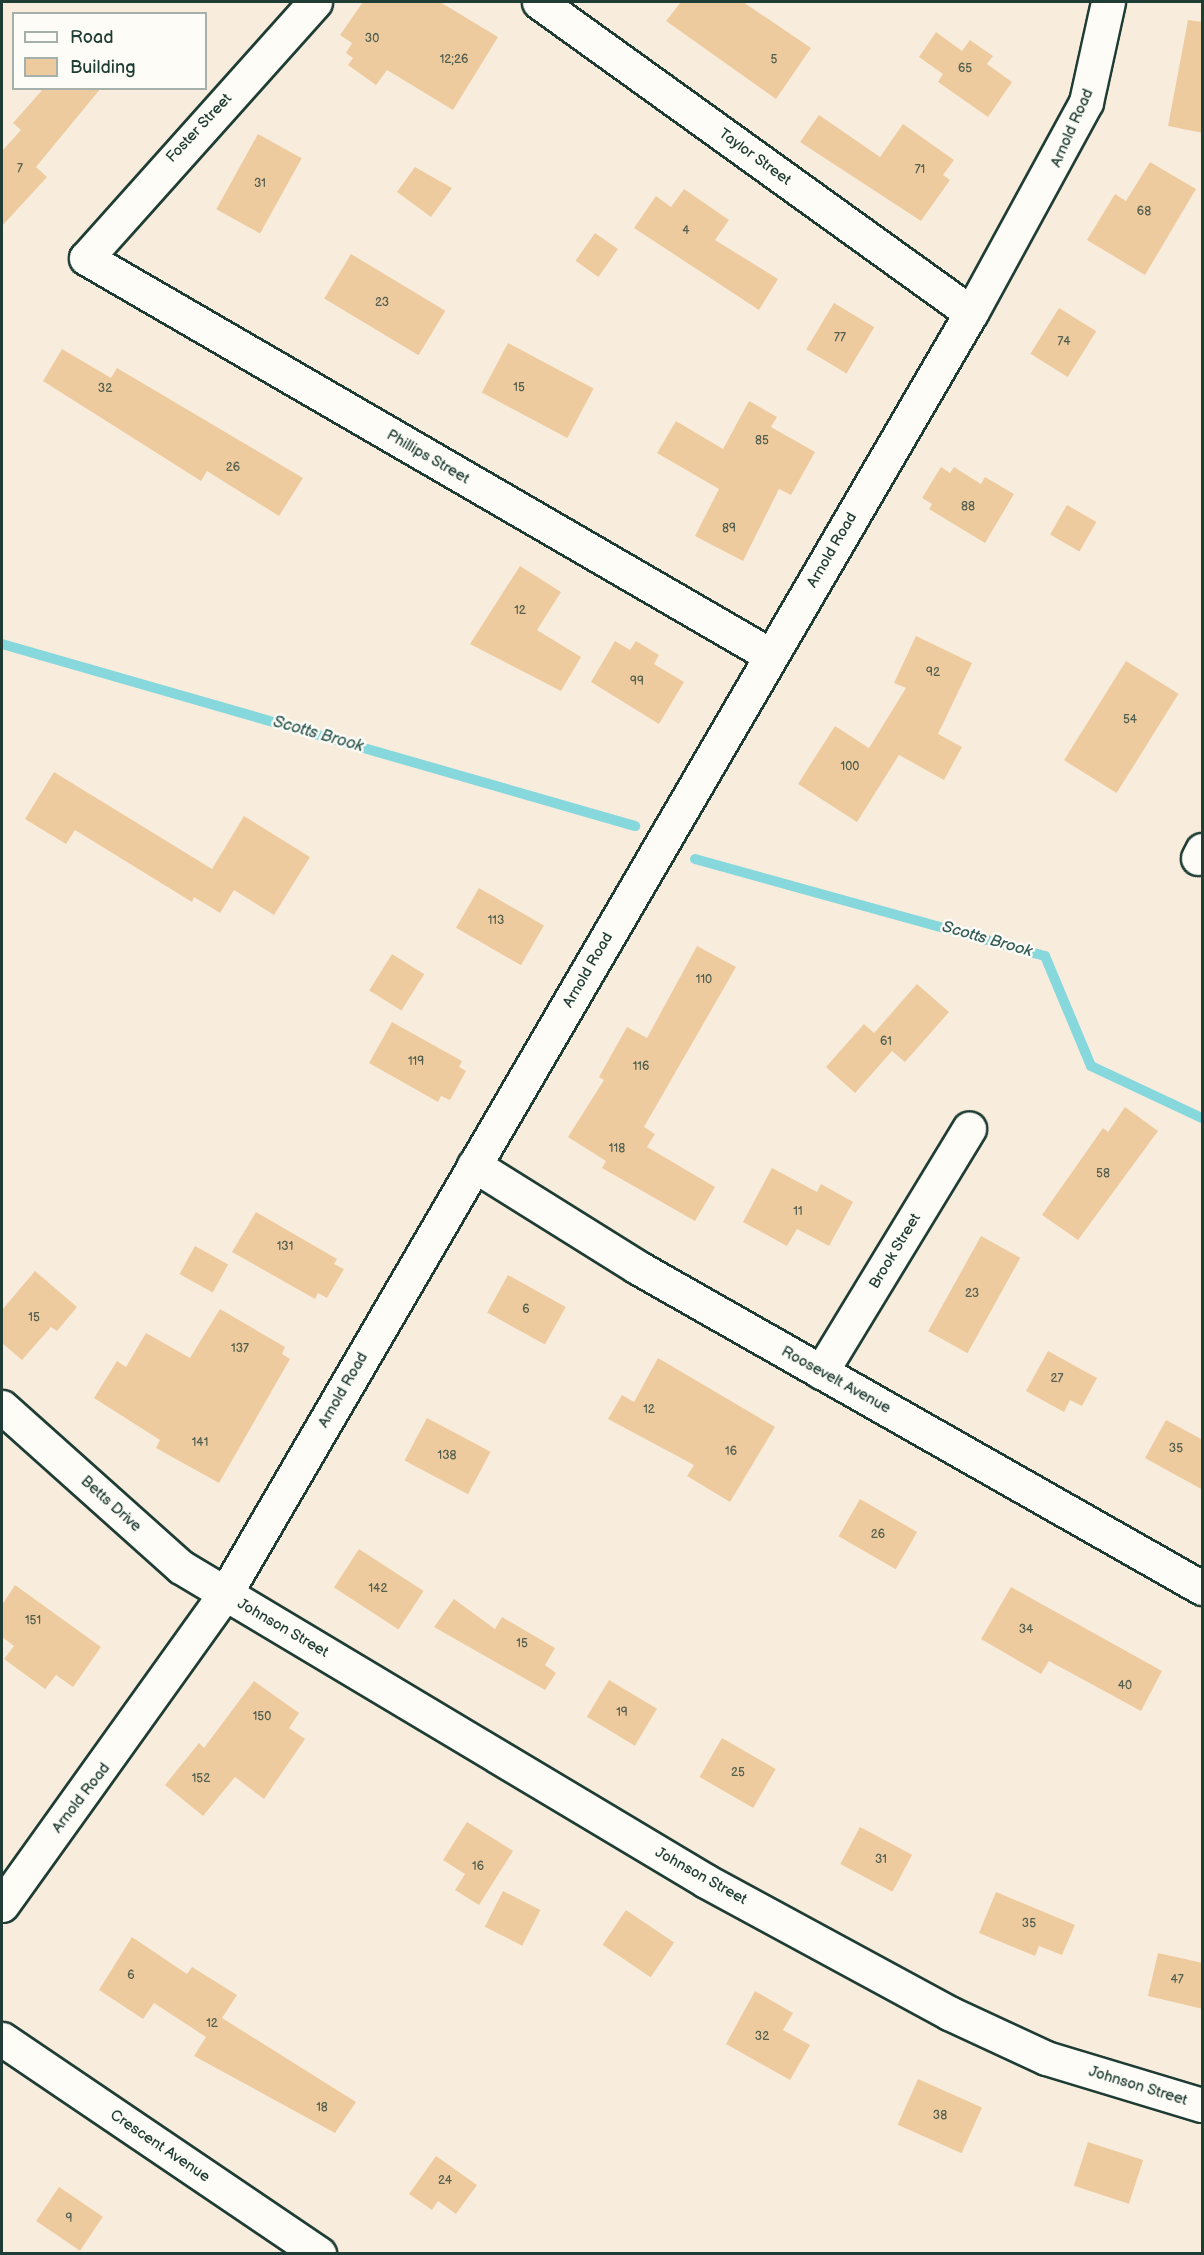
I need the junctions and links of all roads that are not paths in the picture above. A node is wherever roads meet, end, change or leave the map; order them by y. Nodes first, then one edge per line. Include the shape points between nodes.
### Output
1 (315, 2) edge
2 (538, 2) edge
3 (1108, 2) edge
4 (86, 258) joint
5 (971, 313) junction
6 (770, 656) junction
7 (969, 1129) dead end
8 (474, 1165) junction
9 (821, 1372) junction
10 (2, 1407) edge
11 (1203, 1588) edge
12 (225, 1594) junction
13 (2, 1905) edge
14 (2, 2038) edge
15 (1203, 2105) edge
16 (319, 2253) edge

1 - 4 street, Foster Street
2 - 5 street, Taylor Street
3 - 5 street, Arnold Road via 1086,102
4 - 6 street, Phillips Street
5 - 6 street, Arnold Road
6 - 8 street, Arnold Road
7 - 9 street, Brook Street
8 - 9 street, Roosevelt Avenue
8 - 12 street, Arnold Road
9 - 11 street, Roosevelt Avenue
10 - 12 street, Betts Drive via 181,1567
12 - 13 street, Arnold Road
12 - 15 street, Johnson Street via 706,1881 949,2013 1046,2058
14 - 16 street, Crescent Avenue

